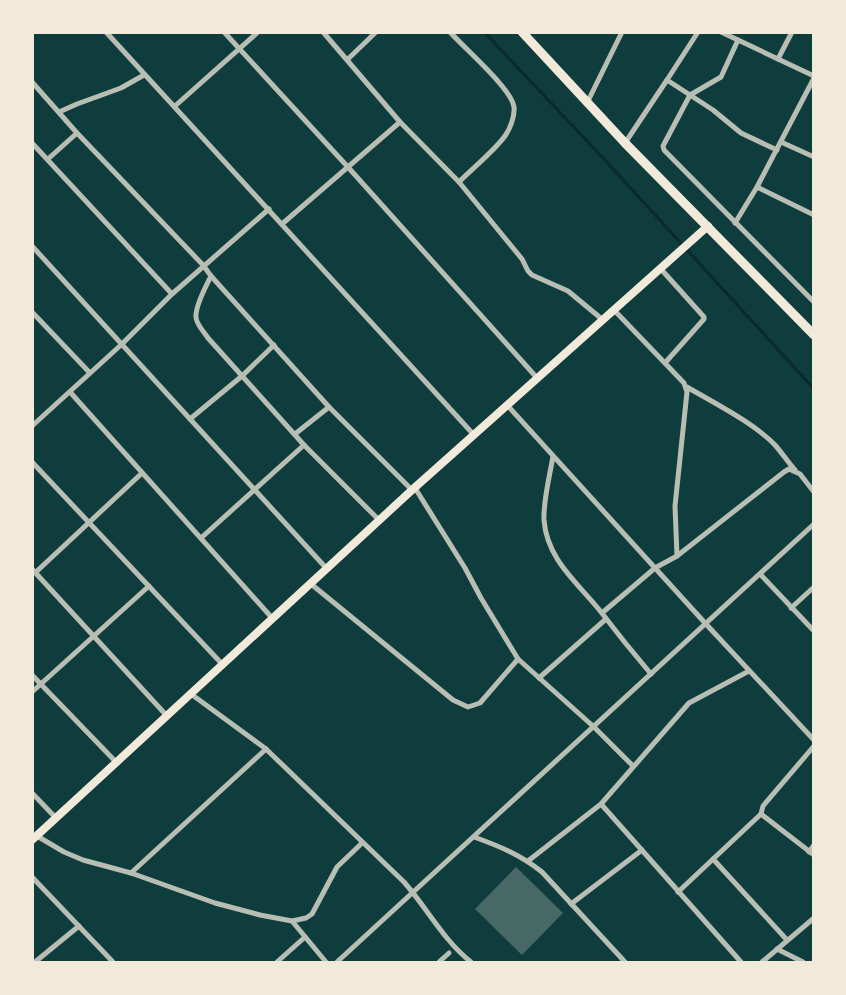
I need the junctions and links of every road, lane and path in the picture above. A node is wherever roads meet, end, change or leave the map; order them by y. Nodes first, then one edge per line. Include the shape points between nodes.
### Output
1 (106, 32) edge
2 (224, 32) edge
3 (258, 32) edge
4 (323, 32) edge
5 (376, 32) edge
6 (450, 32) edge
7 (522, 32) edge
8 (622, 32) edge
9 (698, 32) edge
10 (721, 32) edge
11 (792, 32) edge
12 (738, 40) junction
13 (240, 49) junction
14 (778, 59) junction
15 (348, 60) junction
16 (144, 75) junction
17 (814, 77) edge
18 (667, 80) junction
19 (32, 82) edge
20 (690, 95) junction
21 (587, 103) junction
22 (175, 106) junction
23 (59, 112) junction
24 (400, 122) junction
25 (77, 133) junction
26 (781, 142) junction
27 (32, 143) edge
28 (625, 143) junction
29 (777, 150) junction
30 (814, 157) edge
31 (48, 159) junction
32 (347, 166) junction
33 (459, 182) junction
34 (757, 187) junction
35 (269, 209) junction
36 (814, 215) edge
37 (282, 224) junction
38 (735, 224) junction
39 (708, 226) junction
40 (32, 246) edge
41 (203, 265) junction
42 (660, 268) junction
43 (211, 276) junction
44 (172, 294) junction
45 (813, 301) edge
46 (614, 310) junction
47 (32, 312) edge
48 (602, 320) junction
49 (814, 335) edge
50 (122, 344) junction
51 (274, 345) junction
52 (665, 363) junction
53 (90, 373) junction
54 (242, 376) junction
55 (538, 379) junction
56 (686, 387) junction
57 (70, 392) junction
58 (507, 405) junction
59 (329, 407) junction
60 (190, 419) junction
61 (34, 423) edge
62 (295, 434) junction
63 (474, 435) junction
64 (304, 445) junction
65 (553, 456) junction
66 (32, 462) edge
67 (795, 471) junction
68 (142, 473) junction
69 (413, 489) junction
70 (254, 490) junction
71 (814, 492) edge
72 (380, 521) junction
73 (89, 522) junction
74 (814, 524) edge
75 (201, 538) junction
76 (676, 556) junction
77 (655, 568) junction
78 (327, 570) junction
79 (34, 571) edge
80 (760, 574) junction
81 (311, 584) junction
82 (149, 586) junction
83 (814, 587) edge
84 (791, 608) junction
85 (602, 613) junction
86 (273, 619) junction
87 (606, 619) junction
88 (705, 623) junction
89 (814, 632) edge
90 (94, 636) junction
91 (518, 659) junction
92 (223, 665) junction
93 (749, 671) junction
94 (651, 674) junction
95 (32, 675) edge
96 (539, 678) junction
97 (41, 684) junction
98 (32, 692) edge
99 (192, 694) junction
100 (167, 716) junction
101 (594, 727) junction
102 (814, 740) edge
103 (814, 746) edge
104 (266, 749) junction
105 (117, 762) junction
106 (633, 766) junction
107 (32, 793) edge
108 (601, 804) junction
109 (761, 814) junction
110 (56, 818) junction
111 (474, 837) junction
112 (35, 838) edge
113 (362, 843) junction
114 (814, 845) edge
115 (642, 850) junction
116 (811, 854) edge
117 (713, 859) junction
118 (528, 861) junction
119 (131, 873) junction
120 (32, 877) edge
121 (413, 892) junction
122 (678, 892) junction
123 (571, 904) junction
124 (814, 918) edge
125 (292, 921) junction
126 (80, 926) junction
127 (305, 937) junction
128 (787, 940) junction
129 (777, 948) junction
130 (450, 952) dead end
131 (34, 962) edge
132 (113, 962) edge
133 (276, 962) edge
134 (326, 962) edge
135 (337, 962) edge
136 (439, 962) edge
137 (471, 962) edge
138 (625, 962) edge
139 (741, 962) edge
140 (762, 962) edge
141 (803, 962) edge

1 - 16 street
2 - 13 street
3 - 13 street
4 - 15 street
5 - 15 street
6 - 33 street via 501,85 514,108 505,136
7 - 21 highway
8 - 21 street
9 - 18 street
10 - 12 street
11 - 14 street
12 - 14 street
12 - 20 street via 721,77
13 - 22 street
13 - 32 street
14 - 17 street
15 - 24 street
16 - 22 street
16 - 23 street via 121,88
17 - 26 street
18 - 20 street
18 - 28 street
19 - 23 street
20 - 29 street via 740,133
20 - 38 street via 663,146 664,150
21 - 28 highway
22 - 35 street
23 - 25 street
24 - 32 street
24 - 33 street
25 - 31 street
25 - 41 street
26 - 29 street
26 - 30 street
27 - 31 street
28 - 39 highway
29 - 34 street
31 - 44 street
32 - 37 street
32 - 55 street
33 - 48 street via 532,275 568,291
34 - 36 street
34 - 38 street
35 - 37 street
35 - 41 street
37 - 63 street
38 - 45 street
39 - 42 main road
39 - 49 highway
40 - 50 street
41 - 43 street
41 - 44 street
42 - 46 main road
42 - 52 street via 704,317
43 - 51 street
43 - 54 street via 196,316 208,338
44 - 50 street
46 - 48 main road
46 - 52 street
47 - 53 street
48 - 55 main road
50 - 53 street
50 - 60 street
51 - 54 street
51 - 59 street
52 - 56 street
53 - 57 street
54 - 60 street
54 - 62 street
55 - 58 main road
56 - 67 street via 766,437
56 - 76 street via 675,506
57 - 61 street
57 - 68 street
58 - 63 main road
58 - 65 street
59 - 62 street
59 - 69 street
60 - 70 street
62 - 64 street
63 - 69 main road
64 - 70 street
64 - 72 street
65 - 77 street
65 - 85 street via 544,516 548,540 561,565
66 - 73 street
67 - 71 street
67 - 76 street via 784,472
68 - 73 street
68 - 75 street
69 - 72 main road
69 - 91 street via 465,568
70 - 75 street
70 - 78 street
72 - 78 main road
73 - 79 street
73 - 82 street
74 - 80 street
75 - 86 street
76 - 77 street
77 - 85 street
77 - 88 street
78 - 81 main road
79 - 90 street
80 - 84 street
80 - 88 street
81 - 86 main road
81 - 91 street via 453,700 468,707 480,703
82 - 90 street
82 - 92 street
83 - 84 street
84 - 89 street
85 - 87 street
86 - 92 main road
87 - 94 street
87 - 96 street
88 - 93 street
88 - 94 street
90 - 97 street
90 - 100 street
91 - 96 street
92 - 99 main road
93 - 102 street
93 - 106 street via 689,703
94 - 101 street
95 - 97 street
96 - 101 street
97 - 98 street
97 - 105 street
99 - 100 main road
99 - 104 street
100 - 105 main road
101 - 106 street
101 - 111 street
103 - 109 street via 763,806
104 - 113 street
104 - 119 street
105 - 110 main road
106 - 108 street
107 - 110 street
108 - 115 street
108 - 118 street
109 - 116 street
109 - 117 street
110 - 112 main road
111 - 118 street via 503,847
111 - 121 street
112 - 119 street via 83,860
113 - 121 street
113 - 125 street via 337,867 312,914
114 - 116 street
115 - 122 street
115 - 123 street
117 - 122 street
117 - 128 street
118 - 123 street
119 - 125 street via 215,902
120 - 126 street
121 - 135 street
121 - 137 street via 448,940
122 - 139 street
123 - 138 street
124 - 128 street
125 - 127 street
126 - 131 street
126 - 132 street
127 - 133 street
127 - 134 street
128 - 129 street
129 - 140 street
129 - 141 street
130 - 136 street

